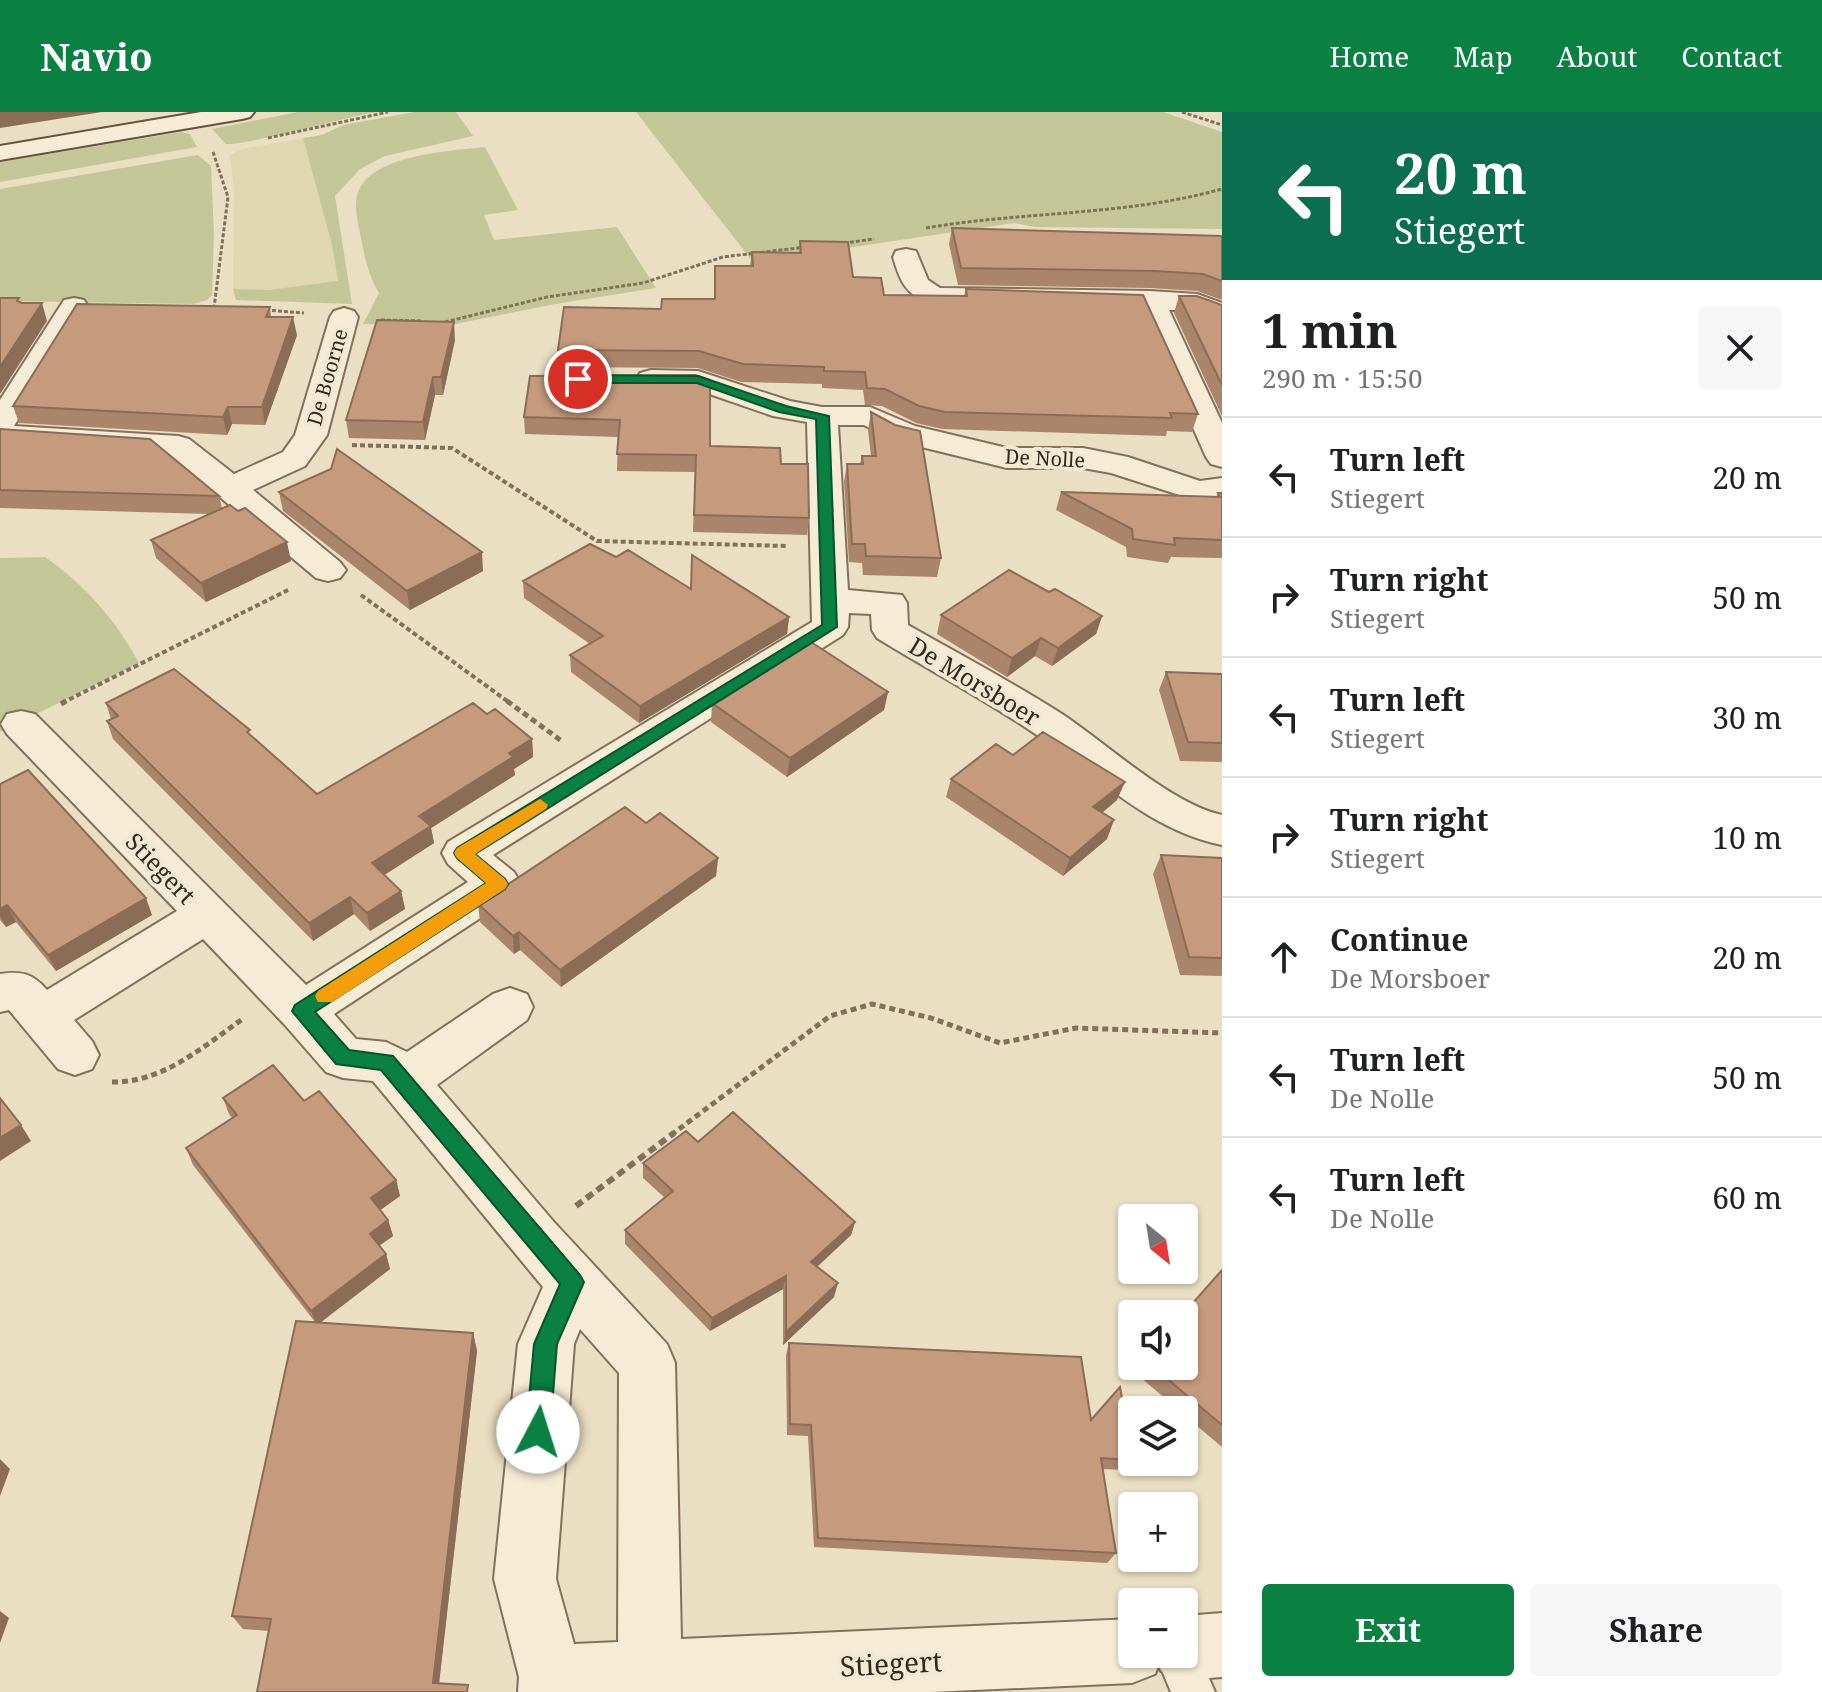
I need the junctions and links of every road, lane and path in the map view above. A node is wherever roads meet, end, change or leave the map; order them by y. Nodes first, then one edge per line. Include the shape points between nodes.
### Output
1 (242, 112) edge
2 (1182, 112) edge
3 (1220, 123) edge
4 (211, 147) dead end
5 (0, 153) edge
6 (1222, 189) edge
7 (877, 238) dead end
8 (840, 243) edge
9 (910, 244) joint
10 (813, 246) edge
11 (1150, 299) junction
12 (74, 306) edge
13 (200, 308) edge
14 (257, 310) edge
15 (1222, 313) edge
16 (344, 317) junction
17 (623, 379) edge
18 (822, 416) junction
19 (0, 424) edge
20 (0, 435) edge
21 (306, 443) junction
22 (1222, 457) edge
23 (231, 488) junction
24 (1222, 488) edge
25 (827, 547) junction
26 (328, 570) junction
27 (831, 601) junction
28 (21, 724) joint
29 (598, 768) junction
30 (1222, 830) edge
31 (206, 915) junction
32 (0, 993) edge
33 (293, 1002) junction
34 (510, 1007) dead end
35 (42, 1016) junction
36 (1222, 1033) edge
37 (75, 1055) joint
38 (404, 1081) junction
39 (534, 1238) junction
40 (572, 1282) junction
41 (1222, 1645) edge
42 (1198, 1647) edge
43 (1118, 1652) edge
44 (1183, 1668) edge
45 (650, 1675) junction
46 (551, 1685) edge
47 (1193, 1692) edge

1 - 5 street
2 - 3 path
4 - 13 path via 228,197 216,308
6 - 9 path via 1126,208 975,220
7 - 8 path
9 - 11 street via 915,286 922,293
10 - 16 path via 723,257 643,283 547,297 446,322
11 - 15 street via 1197,302
11 - 22 street
12 - 19 street
14 - 16 path
16 - 21 street, De Boorne
17 - 18 street, De Nolle via 698,380
18 - 24 street, De Nolle via 870,416 904,433 1007,458 1083,458 1198,491
18 - 25 street
20 - 23 street via 178,446
21 - 23 street, De Boorne via 294,459
21 - 25 path via 452,448 597,541
23 - 26 street
25 - 27 street
26 - 28 path
26 - 29 path
27 - 29 street via 830,627
27 - 30 street, De Morsboer via 889,603 890,630 1049,724 1183,816 1207,830
28 - 31 street, Stiegert
29 - 33 street via 463,853 499,884
31 - 33 street, Stiegert
31 - 35 street
32 - 35 street via 19,990
33 - 37 path via 163,1072 126,1084 97,1080
33 - 38 street, Stiegert via 343,1058 386,1062
34 - 38 street
35 - 37 street
36 - 39 path via 1076,1028 1000,1043 872,1004 830,1016
38 - 39 street, Stiegert
39 - 40 street, Stiegert
40 - 45 street, Stiegert via 647,1363
40 - 46 street, Stiegert via 546,1344 525,1579
41 - 42 street
43 - 45 street, Stiegert
44 - 47 lane
45 - 46 street, Stiegert

